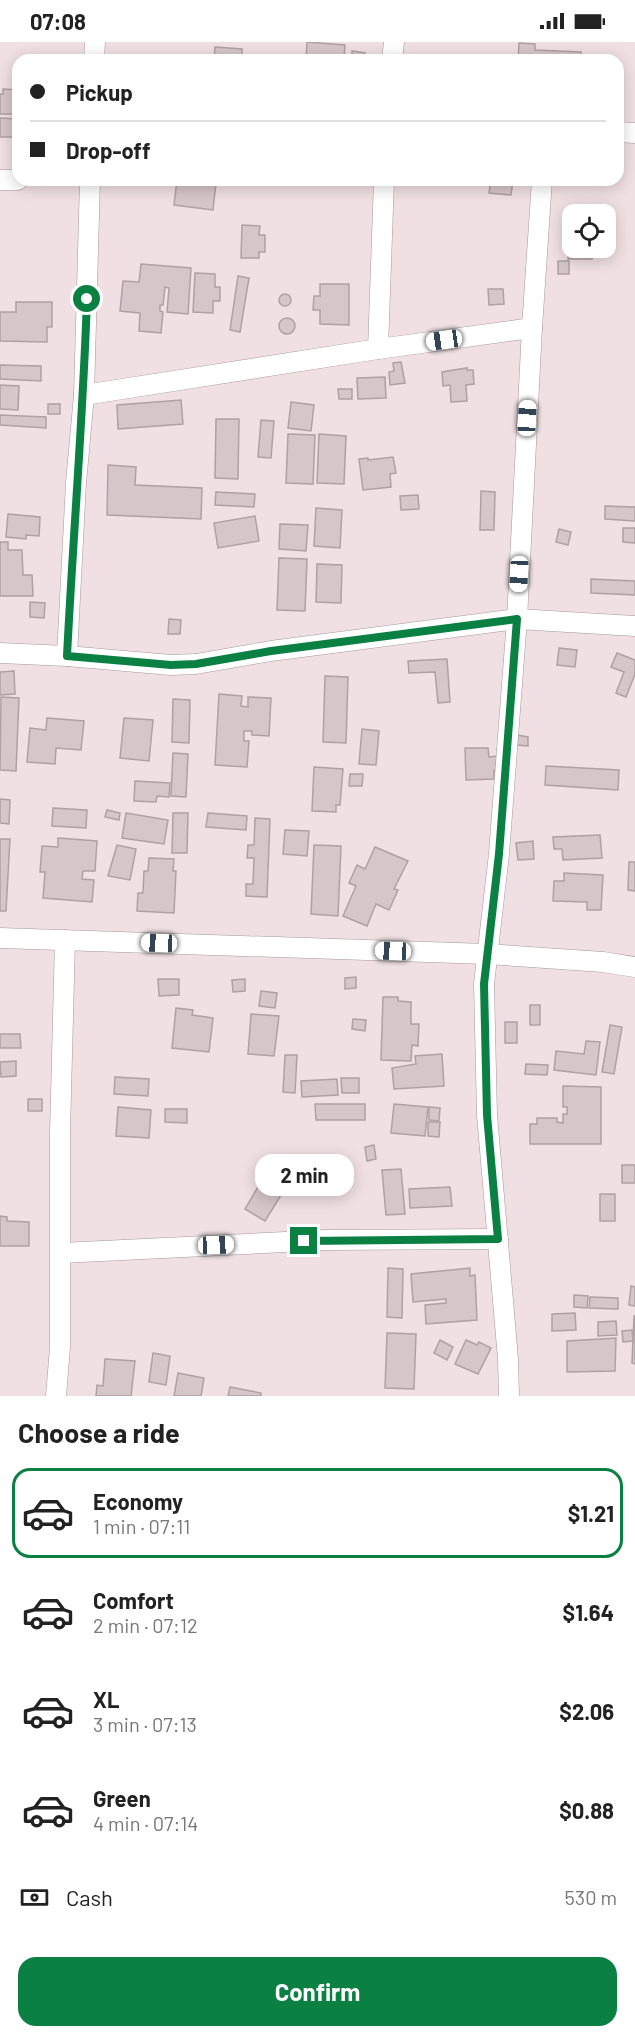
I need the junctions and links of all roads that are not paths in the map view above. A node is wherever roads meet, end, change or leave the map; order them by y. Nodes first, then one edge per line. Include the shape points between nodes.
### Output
1 (90, 186) edge
2 (384, 186) edge
3 (542, 186) edge
4 (532, 328) junction
5 (378, 349) junction
6 (84, 395) junction
7 (517, 619) junction
8 (635, 626) edge
9 (0, 653) edge
10 (67, 656) junction
11 (0, 938) edge
12 (65, 940) junction
13 (487, 954) junction
14 (635, 967) edge
15 (498, 1239) junction
16 (61, 1253) junction
17 (56, 1396) edge
18 (509, 1396) edge

1 - 6 street
2 - 5 street
3 - 4 street
4 - 5 street
4 - 7 street
5 - 6 street
6 - 10 street
7 - 8 street
7 - 10 street via 196,664
7 - 13 street
9 - 10 street
11 - 12 street
12 - 13 street
12 - 16 street
13 - 14 street
13 - 15 street via 487,1115
15 - 16 street via 326,1240
15 - 18 street
16 - 17 street

